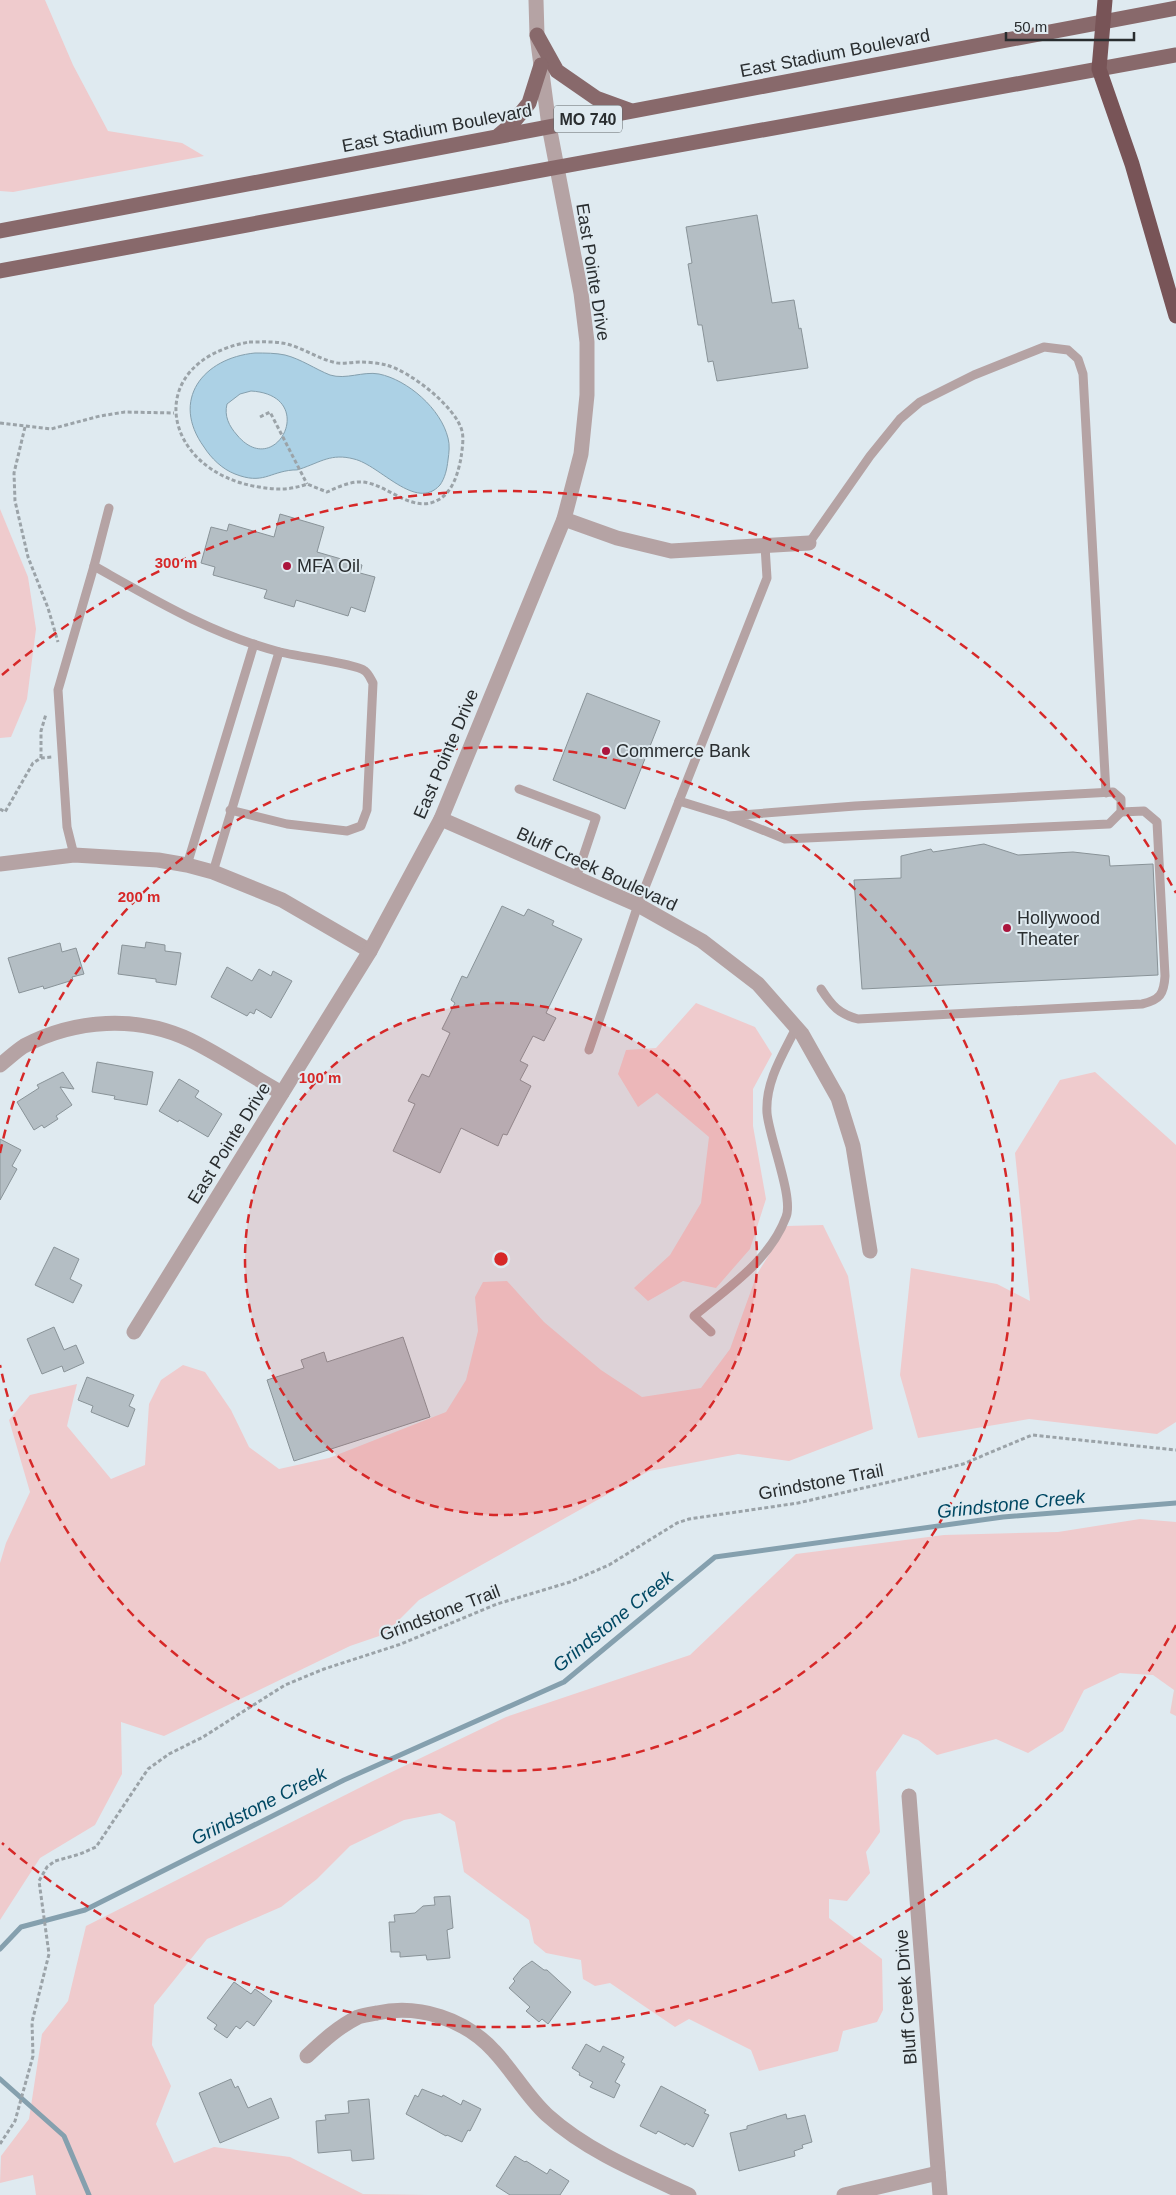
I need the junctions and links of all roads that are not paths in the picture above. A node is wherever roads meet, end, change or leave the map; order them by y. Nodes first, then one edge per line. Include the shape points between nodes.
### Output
1 (536, 0) edge
2 (1105, 0) edge
3 (1176, 8) edge
4 (1105, 22) junction
5 (537, 35) junction
6 (1176, 55) edge
7 (541, 65) junction
8 (1099, 69) junction
9 (630, 111) junction
10 (549, 126) junction
11 (498, 136) junction
12 (557, 167) junction
13 (0, 231) edge
14 (0, 271) edge
15 (1176, 316) edge
16 (109, 508) dead end
17 (564, 520) junction
18 (809, 543) joint
19 (765, 546) junction
20 (94, 566) junction
21 (254, 644) junction
22 (279, 652) junction
23 (519, 789) dead end
24 (1106, 793) junction
25 (679, 801) junction
26 (230, 810) junction
27 (1122, 812) junction
28 (728, 816) junction
29 (441, 819) junction
30 (74, 855) junction
31 (0, 864) edge
32 (187, 865) junction
33 (212, 872) junction
34 (576, 878) junction
35 (638, 905) junction
36 (370, 950) junction
37 (821, 989) dead end
38 (796, 1028) junction
39 (589, 1050) dead end
40 (0, 1065) edge
41 (282, 1094) junction
42 (870, 1251) dead end
43 (134, 1332) dead end
44 (711, 1332) dead end
45 (910, 1796) dead end
46 (307, 2056) dead end
47 (938, 2173) junction
48 (690, 2195) edge
49 (844, 2195) edge
50 (940, 2195) edge

1 - 5 street, East Pointe Drive
2 - 4 highway
3 - 4 main road, East Stadium Boulevard / MO 740
4 - 8 highway
4 - 9 main road, East Stadium Boulevard / MO 740
5 - 7 street, East Pointe Drive
5 - 9 main road via 558,71 596,98
6 - 8 main road, MO 740
7 - 10 street, East Pointe Drive
7 - 11 main road via 529,104
8 - 12 main road, MO 740
8 - 15 highway via 1132,164
9 - 10 main road, East Stadium Boulevard / MO 740
10 - 11 main road, East Stadium Boulevard / MO 740
10 - 12 street, East Pointe Drive
11 - 13 main road, East Stadium Boulevard / MO 740
12 - 14 main road, MO 740
12 - 17 street, East Pointe Drive via 587,342 587,395 581,454
16 - 20 lane
17 - 19 street via 617,538 671,551
17 - 29 street, East Pointe Drive
18 - 19 street
18 - 24 lane via 870,456 900,419 920,402 1036,349 1053,347 1068,350 1078,359 1083,374
19 - 25 lane via 766,578
20 - 21 lane via 215,630
20 - 30 lane via 58,690 67,827
21 - 22 lane
21 - 32 lane
22 - 26 lane
22 - 26 lane via 357,666 366,671 374,683 367,810 361,826 347,831 287,824
23 - 34 lane via 596,818
24 - 27 lane via 1114,792 1121,799
24 - 28 lane
25 - 28 lane
25 - 35 lane
26 - 33 lane
27 - 28 lane via 1109,824 785,839
27 - 37 lane via 1144,811 1157,822 1165,976 1164,990 1154,1001 858,1019 844,1016 833,1007
29 - 34 street, Bluff Creek Boulevard
29 - 36 street, East Pointe Drive
30 - 31 street
30 - 32 street
32 - 33 street
33 - 36 street via 282,900
34 - 35 street, Bluff Creek Boulevard
35 - 38 street, Bluff Creek Boulevard via 702,941 751,979
35 - 39 lane
36 - 41 street, East Pointe Drive
38 - 42 street, Bluff Creek Boulevard via 838,1098 853,1146
38 - 44 lane via 774,1071 767,1112 786,1192 787,1215 757,1263 694,1316
40 - 41 street via 23,1047 55,1032 99,1023 146,1025 189,1039
41 - 43 street, East Pointe Drive
45 - 47 street, Bluff Creek Drive
46 - 48 street via 330,2034 360,2016 389,2010 418,2011 447,2019 472,2031 494,2050 546,2115 582,2141 626,2166
47 - 49 street
47 - 50 street, Bluff Creek Drive

